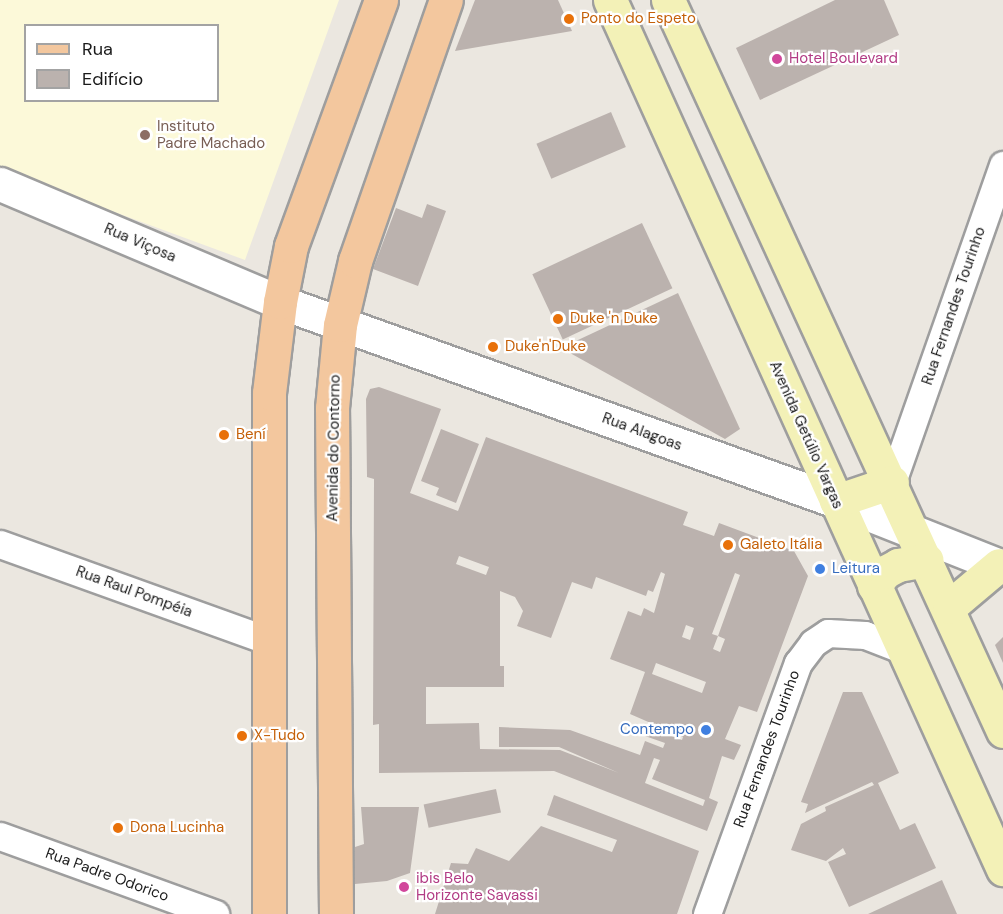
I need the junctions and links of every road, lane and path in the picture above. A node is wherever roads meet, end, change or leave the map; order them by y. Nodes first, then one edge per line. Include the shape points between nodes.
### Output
1 (381, 0) edge
2 (446, 0) edge
3 (610, 0) edge
4 (668, 0) edge
5 (1003, 165) edge
6 (0, 184) edge
7 (280, 302) junction
8 (340, 325) junction
9 (892, 482) junction
10 (836, 501) junction
11 (0, 544) edge
12 (921, 547) junction
13 (1001, 566) edge
14 (874, 586) junction
15 (949, 607) junction
16 (267, 640) junction
17 (902, 649) junction
18 (1003, 731) edge
19 (0, 836) edge
20 (1003, 869) edge
21 (215, 914) edge
22 (269, 914) edge
23 (336, 914) edge
24 (707, 914) edge

1 - 7 main road via 291,246
2 - 8 main road, Avenida do Contorno via 355,261
3 - 10 main road, Avenida Getúlio Vargas
4 - 9 main road
5 - 9 street, Rua Fernandes Tourinho
6 - 7 street, Rua Viçosa
7 - 8 street, Rua Alagoas
7 - 16 main road via 269,393
8 - 10 street, Rua Alagoas
8 - 23 main road, Avenida do Contorno via 332,408
9 - 10 main road
9 - 12 main road
10 - 12 street, Rua Alagoas
10 - 14 main road, Avenida Getúlio Vargas
11 - 16 street, Rua Raul Pompéia
12 - 13 street, Rua Alagoas
12 - 14 main road via 885,572
12 - 15 main road
13 - 15 main road
14 - 17 main road, Avenida Getúlio Vargas
15 - 18 main road
16 - 22 main road
17 - 20 main road, Avenida Getúlio Vargas
17 - 24 street, Rua Fernandes Tourinho via 865,635 828,633 813,643 798,663
19 - 21 street, Rua Padre Odorico

